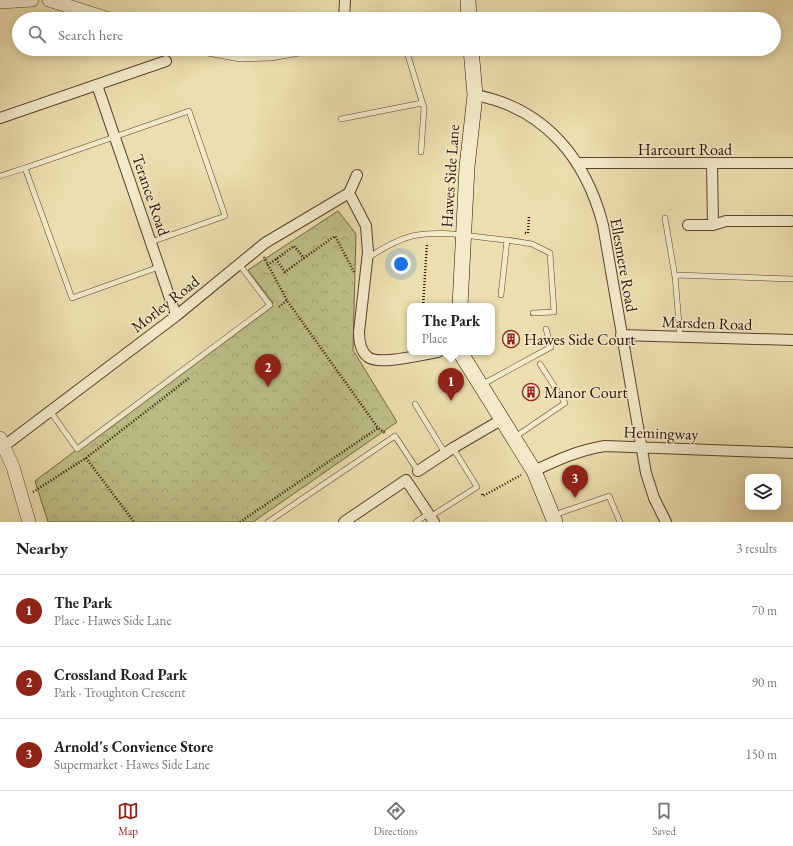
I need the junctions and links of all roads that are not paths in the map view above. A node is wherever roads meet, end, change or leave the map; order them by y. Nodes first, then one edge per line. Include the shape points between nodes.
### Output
1 (32, 0) edge
2 (49, 0) edge
3 (345, 0) edge
4 (468, 0) edge
5 (0, 2) edge
6 (87, 12) edge
7 (344, 12) edge
8 (469, 12) edge
9 (408, 56) edge
10 (472, 56) edge
11 (166, 61) dead end
12 (97, 85) junction
13 (475, 95) junction
14 (422, 103) junction
15 (0, 118) edge
16 (341, 119) dead end
17 (115, 136) junction
18 (421, 152) dead end
19 (578, 163) junction
20 (712, 164) junction
21 (793, 164) edge
22 (25, 168) junction
23 (357, 175) dead end
24 (0, 176) edge
25 (349, 193) junction
26 (665, 218) dead end
27 (791, 221) dead end
28 (688, 225) dead end
29 (713, 225) junction
30 (464, 236) junction
31 (507, 240) junction
32 (151, 242) junction
33 (367, 258) junction
34 (238, 264) junction
35 (159, 267) junction
36 (675, 277) junction
37 (793, 279) edge
38 (501, 295) dead end
39 (460, 303) edge
40 (533, 313) dead end
41 (176, 316) junction
42 (546, 329) dead end
43 (621, 335) junction
44 (680, 337) junction
45 (793, 340) edge
46 (418, 355) edge
47 (462, 355) edge
48 (540, 364) dead end
49 (480, 386) junction
50 (416, 404) dead end
51 (50, 411) junction
52 (501, 420) junction
53 (512, 438) junction
54 (2, 442) edge
55 (641, 447) junction
56 (449, 451) junction
57 (793, 453) edge
58 (533, 470) junction
59 (418, 471) joint
60 (431, 518) edge
61 (553, 519) edge
62 (29, 522) edge
63 (268, 522) edge
64 (344, 522) edge
65 (416, 522) edge
66 (620, 522) edge
67 (666, 522) edge

1 - 5 street
2 - 6 street
3 - 7 street
4 - 8 main road
9 - 14 lane
10 - 13 main road, Hawes Side Lane
11 - 12 street
12 - 15 street
12 - 17 street, Terance Road
13 - 19 street, Ellesmere Road via 495,98 530,115 561,143
13 - 30 main road, Hawes Side Lane via 467,168
14 - 16 lane
14 - 18 lane via 424,108
17 - 22 lane
17 - 32 street, Terance Road
17 - 32 lane via 189,110 225,216
19 - 20 street, Harcourt Road
19 - 43 street, Ellesmere Road via 588,181 603,225
20 - 21 street, Harcourt Road
20 - 29 street
22 - 24 lane
22 - 35 lane via 72,298
23 - 25 street
25 - 33 street via 366,226
25 - 34 street, Morley Road via 265,243
26 - 36 lane
27 - 29 street via 726,221
28 - 29 street
30 - 31 lane
30 - 33 lane via 412,236
30 - 39 main road, Hawes Side Lane
31 - 38 lane
31 - 40 lane via 532,244 550,253 554,312
32 - 35 street, Terance Road
33 - 46 street via 360,343 364,353 369,359 379,361
34 - 41 street, Morley Road
34 - 51 lane via 270,305 77,448
35 - 41 street, Terance Road
36 - 37 lane via 674,275
36 - 44 lane
41 - 51 street, Morley Road
42 - 49 lane via 550,347
43 - 44 street, Marsden Road
43 - 55 street, Ellesmere Road
44 - 45 street, Marsden Road
47 - 49 main road
48 - 53 lane via 565,403
49 - 52 main road
50 - 56 lane
51 - 54 street, Morley Road
52 - 53 main road
52 - 56 street
53 - 58 main road
54 - 62 street via 13,468
55 - 57 street, Hemingway
55 - 58 street, Hemingway via 605,446 588,449
55 - 67 street, Ellesmere Road via 654,498
56 - 59 street
56 - 60 lane via 477,487
58 - 61 main road
59 - 63 lane via 395,436
60 - 64 street via 406,480
60 - 65 lane
61 - 66 lane via 609,496

